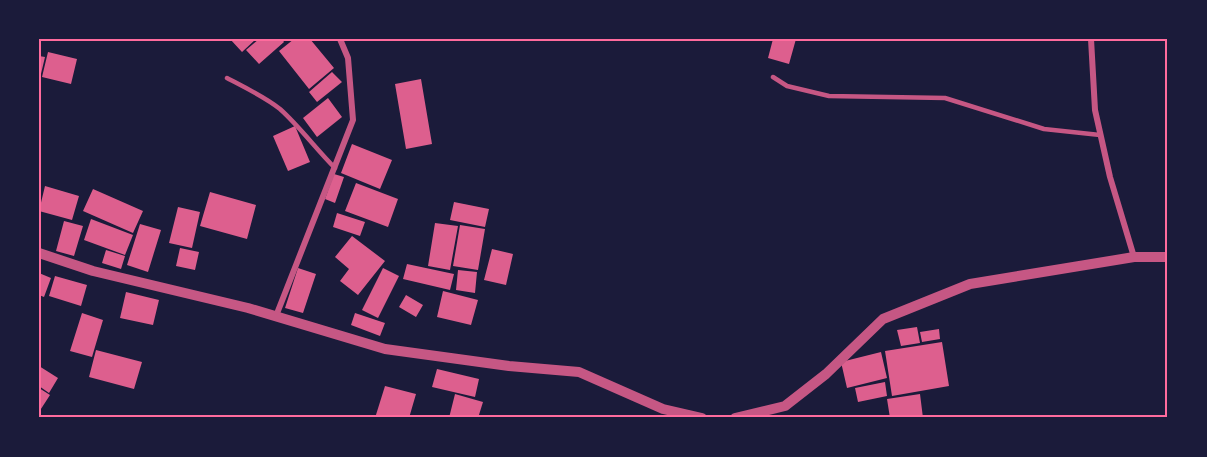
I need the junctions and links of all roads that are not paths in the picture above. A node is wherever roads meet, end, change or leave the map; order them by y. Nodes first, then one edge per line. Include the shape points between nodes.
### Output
1 (340, 39) edge
2 (1091, 39) edge
3 (772, 77) dead end
4 (227, 78) dead end
5 (1100, 135) junction
6 (335, 168) junction
7 (39, 253) edge
8 (1134, 257) junction
9 (1168, 257) edge
10 (276, 316) junction
11 (702, 418) edge
12 (737, 418) edge

1 - 6 street via 348,58 353,120
2 - 5 street
3 - 5 lane via 787,86 829,96 945,98 1044,129
4 - 6 lane via 278,108
5 - 8 street
6 - 10 street
7 - 10 street via 93,271
8 - 9 street
8 - 12 street via 970,284 884,319 786,406
10 - 11 street via 385,349 579,372 663,409

